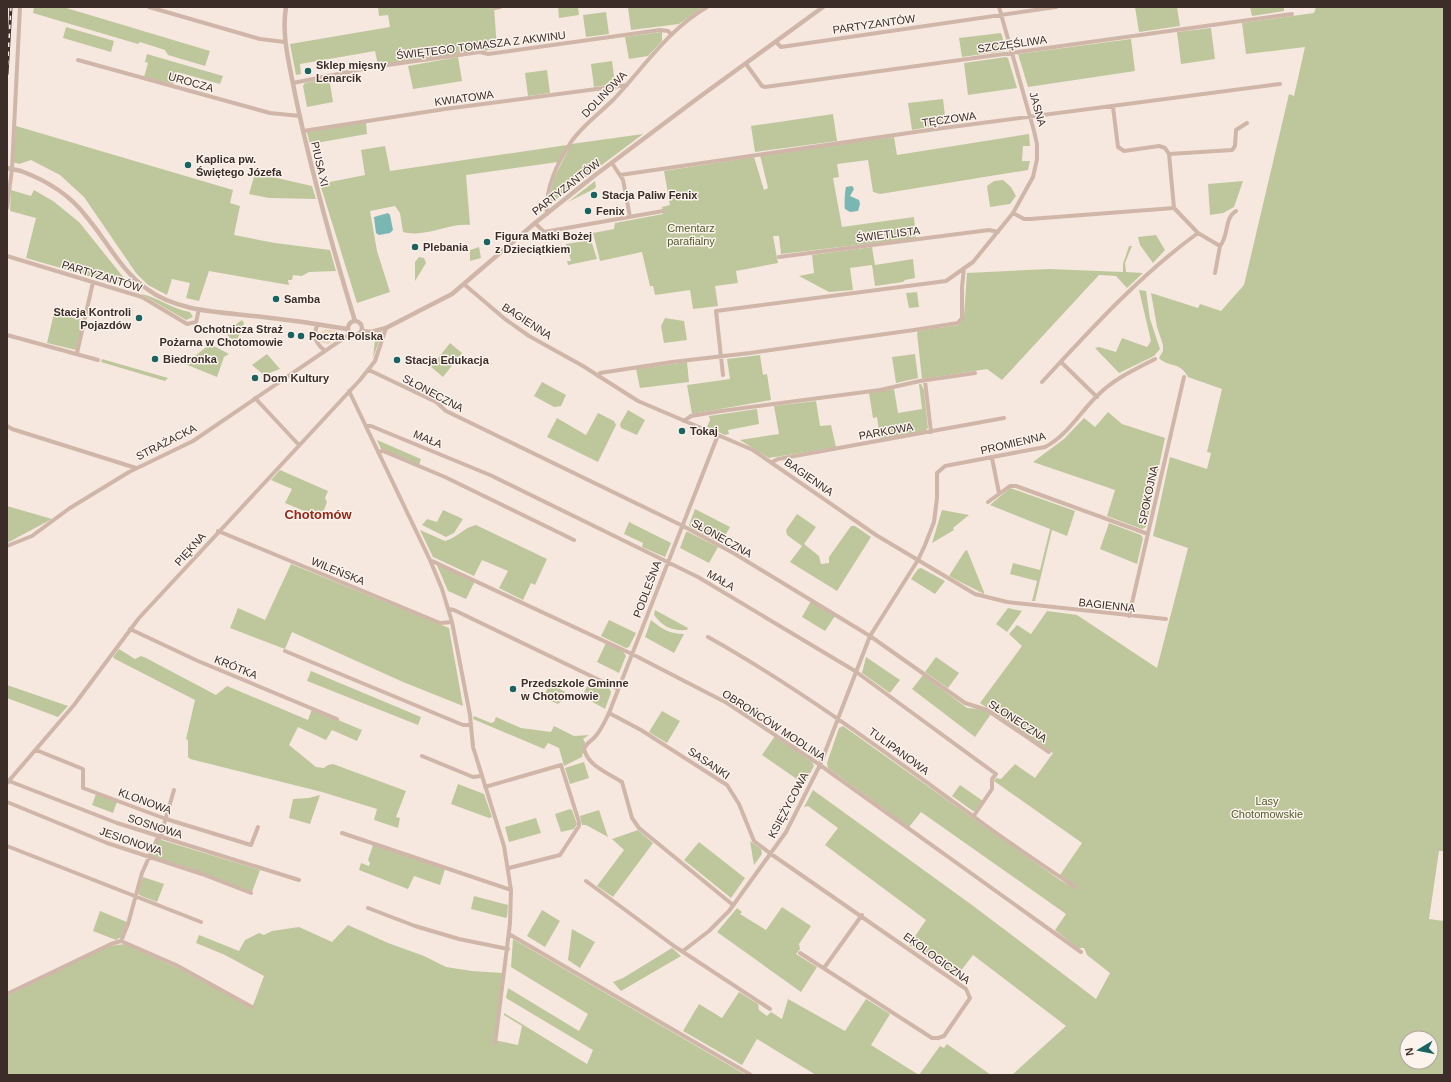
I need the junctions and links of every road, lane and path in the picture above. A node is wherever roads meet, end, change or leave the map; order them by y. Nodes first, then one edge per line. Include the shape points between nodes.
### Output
1 (20, 7) edge
2 (149, 7) edge
3 (286, 7) edge
4 (500, 7) edge
5 (708, 7) edge
6 (824, 7) edge
7 (999, 7) edge
8 (1056, 7) edge
9 (495, 8) edge
10 (1292, 14) dead end
11 (1001, 15) junction
12 (671, 34) junction
13 (285, 42) junction
14 (776, 42) junction
15 (1012, 53) junction
16 (78, 60) dead end
17 (746, 64) junction
18 (293, 83) junction
19 (1280, 84) dead end
20 (627, 85) junction
21 (1113, 107) junction
22 (300, 116) junction
23 (1031, 118) junction
24 (1247, 123) dead end
25 (303, 131) junction
26 (1169, 154) junction
27 (612, 163) junction
28 (7, 168) edge
29 (620, 175) junction
30 (7, 208) edge
31 (1174, 208) junction
32 (663, 211) dead end
33 (1236, 211) dead end
34 (1013, 213) junction
35 (547, 214) junction
36 (630, 217) junction
37 (535, 223) junction
38 (998, 232) junction
39 (1198, 233) junction
40 (1220, 246) junction
41 (7, 256) edge
42 (779, 257) dead end
43 (964, 268) junction
44 (1215, 273) dead end
45 (93, 282) junction
46 (465, 285) junction
47 (199, 309) junction
48 (355, 321) junction
49 (318, 324) junction
50 (348, 328) junction
51 (386, 328) junction
52 (362, 331) junction
53 (350, 334) junction
54 (7, 335) edge
55 (324, 350) junction
56 (77, 353) junction
57 (722, 356) junction
58 (1155, 359) dead end
59 (98, 360) dead end
60 (1061, 362) junction
61 (368, 370) junction
62 (975, 373) dead end
63 (723, 375) dead end
64 (598, 376) junction
65 (1184, 377) dead end
66 (925, 381) junction
67 (1042, 382) dead end
68 (349, 391) junction
69 (1096, 396) junction
70 (255, 398) junction
71 (1004, 418) dead end
72 (684, 421) junction
73 (7, 426) edge
74 (366, 426) junction
75 (931, 432) junction
76 (718, 435) junction
77 (299, 445) junction
78 (378, 452) junction
79 (992, 458) junction
80 (772, 462) junction
81 (136, 468) junction
82 (999, 493) junction
83 (988, 502) dead end
84 (683, 526) junction
85 (218, 531) junction
86 (1148, 534) junction
87 (574, 540) dead end
88 (7, 546) edge
89 (430, 560) junction
90 (918, 560) junction
91 (668, 562) junction
92 (449, 609) junction
93 (1129, 616) junction
94 (1166, 619) dead end
95 (452, 622) junction
96 (130, 629) junction
97 (708, 636) dead end
98 (870, 636) junction
99 (285, 651) dead end
100 (632, 654) junction
101 (855, 671) junction
102 (618, 689) junction
103 (609, 713) junction
104 (837, 717) junction
105 (337, 719) dead end
106 (470, 725) junction
107 (36, 750) junction
108 (1049, 752) dead end
109 (422, 756) dead end
110 (820, 765) junction
111 (481, 776) junction
112 (8, 782) edge
113 (486, 787) junction
114 (174, 790) dead end
115 (7, 802) edge
116 (973, 817) junction
117 (166, 819) junction
118 (258, 827) dead end
119 (342, 834) dead end
120 (159, 837) junction
121 (7, 846) edge
122 (771, 854) junction
123 (149, 857) junction
124 (509, 868) junction
125 (299, 880) dead end
126 (586, 881) dead end
127 (1075, 887) dead end
128 (511, 890) junction
129 (251, 893) dead end
130 (135, 896) junction
131 (733, 905) junction
132 (368, 908) dead end
133 (862, 916) junction
134 (201, 922) dead end
135 (509, 934) junction
136 (121, 941) junction
137 (508, 949) junction
138 (683, 951) junction
139 (1081, 952) dead end
140 (800, 953) dead end
141 (824, 968) junction
142 (7, 994) edge
143 (252, 1007) dead end
144 (770, 1010) dead end
145 (495, 1044) dead end
146 (751, 1075) edge

1 - 30 street via 12,169
2 - 13 street via 260,39
3 - 13 street, PIUSA XI
4 - 9 street
5 - 12 street, DOLINOWA
6 - 14 street, PARTYZANTÓW
7 - 11 street, JASNA
8 - 11 street, PARTYZANTÓW
10 - 15 street, SZCZĘŚLIWA
11 - 14 street, PARTYZANTÓW via 781,46
11 - 15 street, JASNA
12 - 18 street, ŚWIĘTEGO TOMASZA Z AKWINU via 660,30 488,54 480,52 373,67
12 - 20 street, DOLINOWA
13 - 18 street, PIUSA XI
14 - 17 street, PARTYZANTÓW
15 - 17 street, SZCZĘŚLIWA via 765,87
15 - 23 street, JASNA
16 - 22 street, UROCZA via 270,113
17 - 27 street, PARTYZANTÓW
18 - 22 street, PIUSA XI
19 - 21 street, TĘCZOWA
20 - 25 street, KWIATOWA
20 - 35 street, DOLINOWA via 571,141 550,183
21 - 23 street, TĘCZOWA
21 - 26 street via 1118,147 1121,150 1159,146 1165,148
22 - 25 street, PIUSA XI
23 - 29 street, TĘCZOWA via 936,129
23 - 34 street, JASNA via 1036,138 1037,159 1033,177
24 - 26 street via 1236,130 1235,146 1232,150
25 - 48 street, PIUSA XI via 319,200
26 - 31 street
27 - 29 street
27 - 35 street, PARTYZANTÓW
28 - 47 street, bridge via 44,181 68,198 85,214 123,266 142,286 167,301
29 - 36 street
31 - 34 street via 1030,219
31 - 39 street
32 - 36 street
33 - 40 street via 1230,217
34 - 38 street, JASNA
35 - 37 street, PARTYZANTÓW
36 - 37 street via 544,232
37 - 46 street, PARTYZANTÓW
38 - 42 street, ŚWIETLISTA via 989,230
38 - 43 street, JASNA via 974,262
39 - 40 street
39 - 60 street via 1166,256
40 - 44 street
41 - 45 street, PARTYZANTÓW
43 - 57 street via 962,318 958,323
43 - 57 street, JASNA via 946,281 716,311
45 - 47 street, PARTYZANTÓW via 142,297 187,324 196,322
45 - 56 street
46 - 51 street, PARTYZANTÓW via 438,303
46 - 64 street, BAGIENNA via 529,336
47 - 49 street
48 - 50 street via 350,323
48 - 52 street via 360,324
49 - 50 street
49 - 55 street via 315,331 316,340
50 - 53 street
51 - 52 street, PARTYZANTÓW via 371,332
51 - 61 street, PIĘKNA via 377,355
52 - 53 street via 356,335
53 - 55 street, STRAŻACKA
54 - 56 street
55 - 70 street, STRAŻACKA
56 - 59 street
57 - 63 street
57 - 64 street via 600,373
58 - 69 street, PROMIENNA via 1124,375
60 - 67 street
60 - 69 street
61 - 68 street, PIĘKNA
61 - 84 street, SŁONECZNA via 436,402 446,411
62 - 66 street
64 - 72 street, BAGIENNA via 638,401
65 - 86 street, SPOKOJNA
66 - 72 street via 880,390 721,411 691,416
66 - 75 street
68 - 74 street
68 - 77 street, PIĘKNA
69 - 79 street, PROMIENNA via 1058,439 1050,444
70 - 77 street
70 - 81 street, STRAŻACKA via 188,444
71 - 75 street, PARKOWA
72 - 76 street, BAGIENNA
73 - 81 street
74 - 78 street
74 - 91 street, MAŁA via 490,475
75 - 80 street, PARKOWA
76 - 80 street, BAGIENNA via 749,448
76 - 84 street, PODLEŚNA
77 - 85 street, PIĘKNA
78 - 87 street via 444,477
78 - 89 street
79 - 82 street
79 - 90 street, PROMIENNA via 945,466 937,473 934,522
80 - 90 street, BAGIENNA via 876,535
81 - 88 street, STRAŻACKA via 70,508 32,536
82 - 83 street
82 - 86 street via 1012,486
84 - 91 street, PODLEŚNA
84 - 98 street, SŁONECZNA via 805,595
85 - 95 street, WILEŃSKA via 440,622
85 - 96 street, PIĘKNA
86 - 93 street, SPOKOJNA
89 - 92 street
89 - 100 street, OBROŃCÓW MODLINA
90 - 93 street, BAGIENNA via 964,588 987,597 1058,609
90 - 98 street, KSIĘŻYCOWA
91 - 100 street, PODLEŚNA
91 - 101 street, MAŁA
92 - 95 street
92 - 102 street
93 - 94 street, BAGIENNA
95 - 106 street
96 - 105 street, KRÓTKA via 198,662
96 - 107 street, PIĘKNA via 74,706
97 - 104 street, TULIPANOWA via 756,663
98 - 101 street, KSIĘŻYCOWA
98 - 108 street, SŁONECZNA via 965,703 987,710
99 - 106 street via 463,726
100 - 102 street, PODLEŚNA
100 - 110 street, OBROŃCÓW MODLINA via 727,703
101 - 104 street, KSIĘŻYCOWA
101 - 116 street, MAŁA via 996,774 992,779 992,789
102 - 103 street, PODLEŚNA
103 - 122 street, SASANKI via 727,785 739,804 754,840
103 - 131 street, PODLEŚNA via 594,738 586,744 584,750 589,761 622,782 632,818 639,828
104 - 110 street, KSIĘŻYCOWA
104 - 116 street, TULIPANOWA
106 - 111 street via 471,741
107 - 112 street, PIĘKNA
107 - 117 street, KLONOWA via 84,770 83,788
109 - 111 street via 473,777
110 - 122 street, KSIĘŻYCOWA via 786,832
110 - 139 street, OBROŃCÓW MODLINA
111 - 113 street
112 - 120 street, SOSNOWA
113 - 124 street
113 - 124 street via 561,765 579,822 560,856
114 - 117 street
115 - 123 street, JESIONOWA via 59,825
116 - 127 street, TULIPANOWA
117 - 118 street, KLONOWA via 251,845
117 - 120 street
119 - 128 street
120 - 123 street
120 - 125 street, SOSNOWA
121 - 130 street
122 - 131 street, KSIĘŻYCOWA
122 - 133 street, EKOLOGICZNA
123 - 129 street, JESIONOWA
123 - 130 street
124 - 128 street
126 - 138 street
128 - 135 street
130 - 134 street
130 - 136 street
131 - 138 street, KSIĘŻYCOWA via 710,931
132 - 137 street via 459,939
133 - 141 street
133 - 141 street, EKOLOGICZNA via 968,991 970,998 944,1036 932,1038
135 - 137 street
135 - 146 street
136 - 142 street
136 - 143 street via 176,965
137 - 145 street
138 - 144 street
140 - 141 street, EKOLOGICZNA

